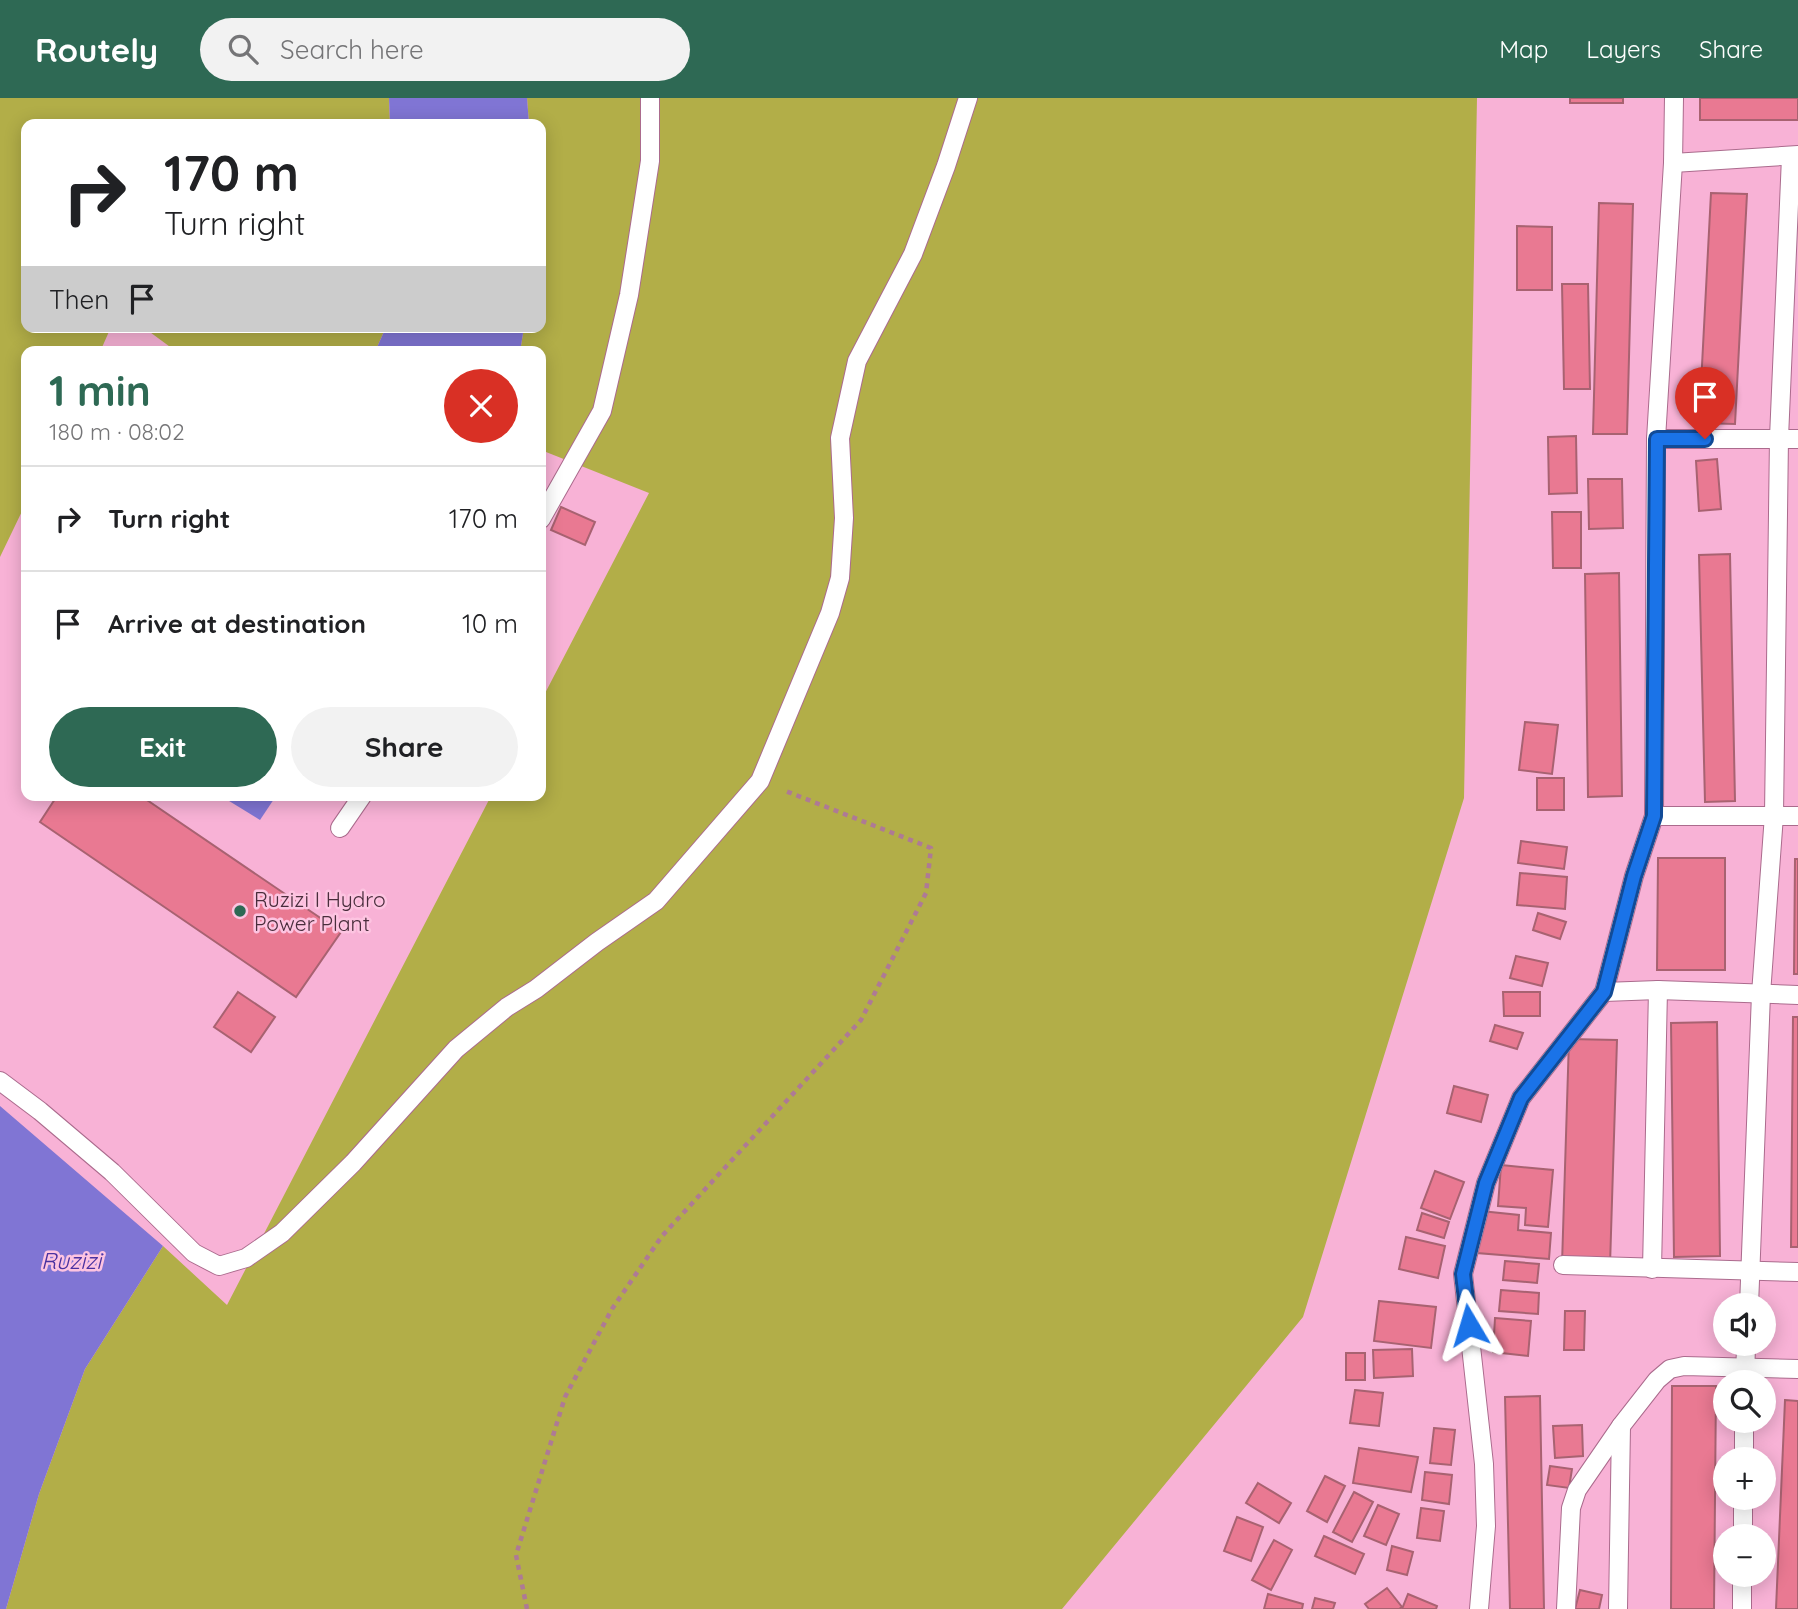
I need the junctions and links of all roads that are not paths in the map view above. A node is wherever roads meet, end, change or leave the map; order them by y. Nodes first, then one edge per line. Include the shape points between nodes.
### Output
1 (650, 98) edge
2 (968, 98) edge
3 (1674, 98) edge
4 (1795, 156) edge
5 (1673, 163) junction
6 (1779, 438) junction
7 (1657, 439) junction
8 (1798, 439) edge
9 (546, 510) edge
10 (359, 801) edge
11 (1773, 815) junction
12 (1654, 816) junction
13 (1798, 816) edge
14 (340, 828) dead end
15 (1658, 990) junction
16 (1604, 992) junction
17 (1761, 994) junction
18 (1798, 995) edge
19 (0, 1081) edge
20 (1563, 1265) dead end
21 (1652, 1269) junction
22 (1751, 1270) junction
23 (1798, 1272) edge
24 (1750, 1293) edge
25 (1798, 1369) edge
26 (1713, 1370) edge
27 (1776, 1371) edge
28 (1621, 1426) junction
29 (1742, 1587) edge
30 (1479, 1609) edge
31 (1566, 1609) edge
32 (1618, 1609) edge
33 (1742, 1609) edge

1 - 9 lane via 650,161 629,295 602,411
2 - 19 lane via 913,254 857,361 840,438 845,518 830,613 760,781 656,901 456,1049 282,1233 246,1258 219,1266 194,1253 111,1172
3 - 5 lane
4 - 5 lane
4 - 6 lane
5 - 7 lane
6 - 7 lane
6 - 8 lane
6 - 11 lane
7 - 12 lane
10 - 14 lane
11 - 12 lane
11 - 13 lane
11 - 17 lane
12 - 16 lane
15 - 16 lane
15 - 17 lane
15 - 21 lane
16 - 30 lane via 1521,1098 1486,1183 1463,1274 1484,1464 1486,1526
17 - 18 lane
17 - 22 lane
20 - 21 lane
21 - 22 lane
22 - 23 lane
22 - 24 lane
25 - 27 lane
26 - 28 lane via 1670,1368
28 - 31 lane via 1577,1489 1571,1508
28 - 32 lane
29 - 33 lane

